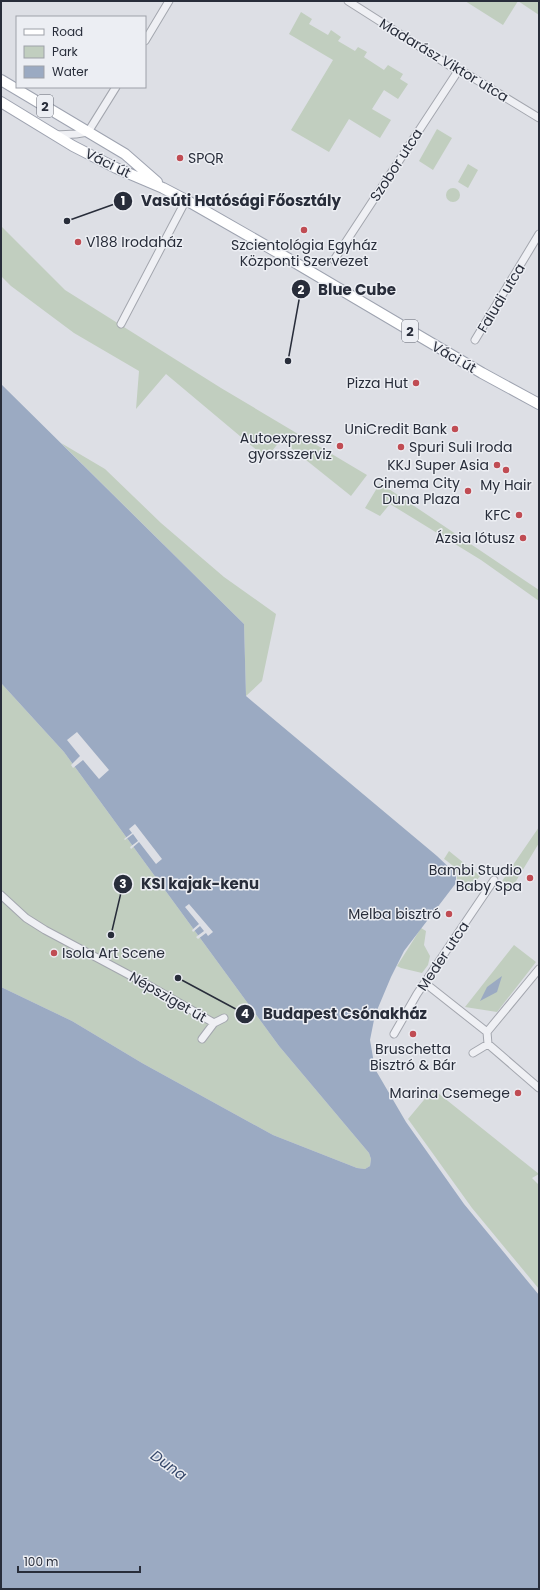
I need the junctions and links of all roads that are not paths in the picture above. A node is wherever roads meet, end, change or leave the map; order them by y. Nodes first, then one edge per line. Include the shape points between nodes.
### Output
1 (169, 1) edge
2 (348, 1) edge
3 (146, 39) edge
4 (458, 71) junction
5 (1, 80) edge
6 (115, 88) edge
7 (1, 102) edge
8 (539, 118) edge
9 (88, 132) junction
10 (55, 135) junction
11 (163, 188) junction
12 (186, 200) junction
13 (539, 234) edge
14 (334, 260) dead end
15 (120, 324) dead end
16 (475, 340) dead end
17 (539, 404) edge
18 (494, 880) dead end
19 (1, 894) edge
20 (539, 969) edge
21 (425, 982) junction
22 (224, 1018) dead end
23 (214, 1024) junction
24 (487, 1032) junction
25 (394, 1034) dead end
26 (202, 1039) dead end
27 (488, 1044) junction
28 (473, 1053) dead end
29 (539, 1088) edge

1 - 3 street
2 - 4 street, Madarász Viktor utca
4 - 8 street, Madarász Viktor utca
4 - 14 street, Szobor utca
5 - 9 main road, Váci út / 2
6 - 9 street
7 - 10 main road, Váci út / 2
9 - 10 street, Váci út
9 - 11 main road, Váci út / 2 via 126,154
10 - 11 main road, Váci út / 2 via 116,168
11 - 12 main road, Váci út / 2
12 - 15 street
12 - 17 main road, Váci út / 2
13 - 16 street, Faludi utca
18 - 21 street, Meder utca
19 - 23 street, Népsziget út via 26,918 45,930 162,992
20 - 24 street
21 - 24 street
21 - 25 street, Meder utca
22 - 23 street, Népsziget út
23 - 26 street, Népsziget út
24 - 27 street
27 - 28 street
27 - 29 street

